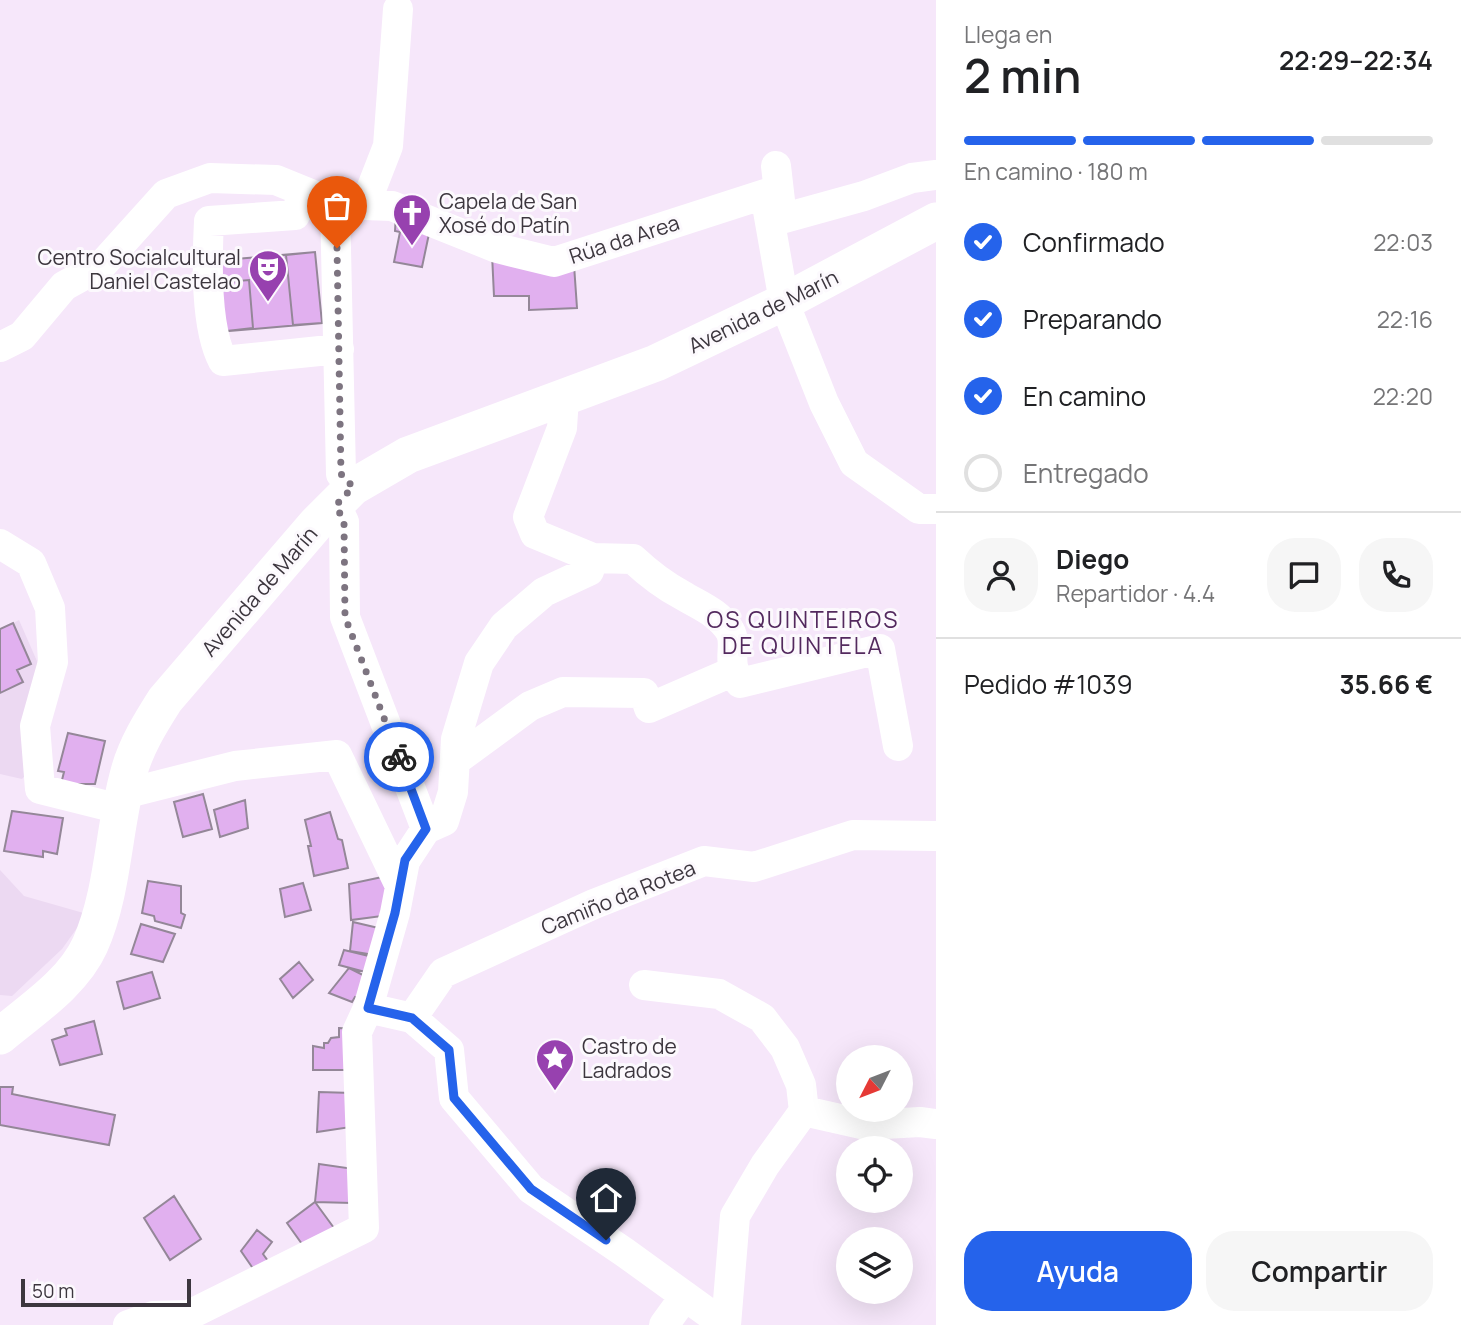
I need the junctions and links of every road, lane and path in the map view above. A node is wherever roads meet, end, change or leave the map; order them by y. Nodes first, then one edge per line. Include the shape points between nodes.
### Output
1 (398, 9) dead end
2 (776, 166) dead end
3 (936, 175) edge
4 (304, 192) junction
5 (335, 204) junction
6 (365, 205) junction
7 (776, 220) junction
8 (936, 221) edge
9 (784, 302) junction
10 (0, 347) edge
11 (339, 349) junction
12 (564, 397) junction
13 (344, 496) junction
14 (936, 509) edge
15 (0, 544) edge
16 (593, 558) junction
17 (732, 672) junction
18 (898, 746) dead end
19 (454, 761) junction
20 (122, 802) junction
21 (426, 829) junction
22 (936, 836) edge
23 (400, 886) junction
24 (644, 985) dead end
25 (368, 1008) junction
26 (412, 1018) junction
27 (0, 1036) edge
28 (804, 1111) junction
29 (936, 1124) edge
30 (685, 1296) junction
31 (128, 1325) edge
32 (664, 1325) edge
33 (725, 1325) edge

1 - 6 street via 388,146
2 - 7 street
3 - 7 street via 912,178
4 - 5 street, Rúa da Area
4 - 10 street, Rúa da Area via 276,180 210,178 166,194 102,265 64,286 22,336
4 - 11 street via 295,215 209,221 206,260 216,348 223,361
5 - 6 street, Rúa da Area
5 - 11 street
6 - 7 street, Rúa da Area via 393,205 497,248 554,262 765,194
7 - 9 street, Rúa da Area
8 - 9 main road, Avenida de Marín
9 - 12 main road, Avenida de Marín via 656,363
9 - 14 street, Rúa da Area via 824,403 854,463 919,509
11 - 13 street
12 - 13 main road, Avenida de Marín via 408,455
12 - 16 street via 562,428 528,517 535,534
13 - 20 main road, Avenida de Marín via 165,700 129,768
13 - 21 street via 345,617
15 - 20 street via 31,563 50,608 53,662 35,726 40,789
16 - 17 street via 633,559 651,576 713,611 732,633
16 - 19 street via 589,571 544,592 505,626 479,663 456,738
17 - 18 street via 740,683 880,649
17 - 19 street via 649,708 644,693 563,692 530,706
19 - 21 street via 453,792 444,821
20 - 23 street via 235,766 337,755
20 - 27 main road, Avenida de Marín via 104,904 90,947 66,981
21 - 23 street via 405,860
22 - 26 street, Camiño da Rotea via 853,835 754,867 704,861 594,904 443,973
23 - 25 street
24 - 28 street via 719,995 762,1018 785,1048 801,1085
25 - 26 street
25 - 31 street via 357,1032 364,1228 189,1315 153,1316
26 - 30 street via 449,1050 454,1098 531,1189
28 - 29 street via 866,1125
28 - 33 street via 735,1216
30 - 32 street
30 - 33 street

